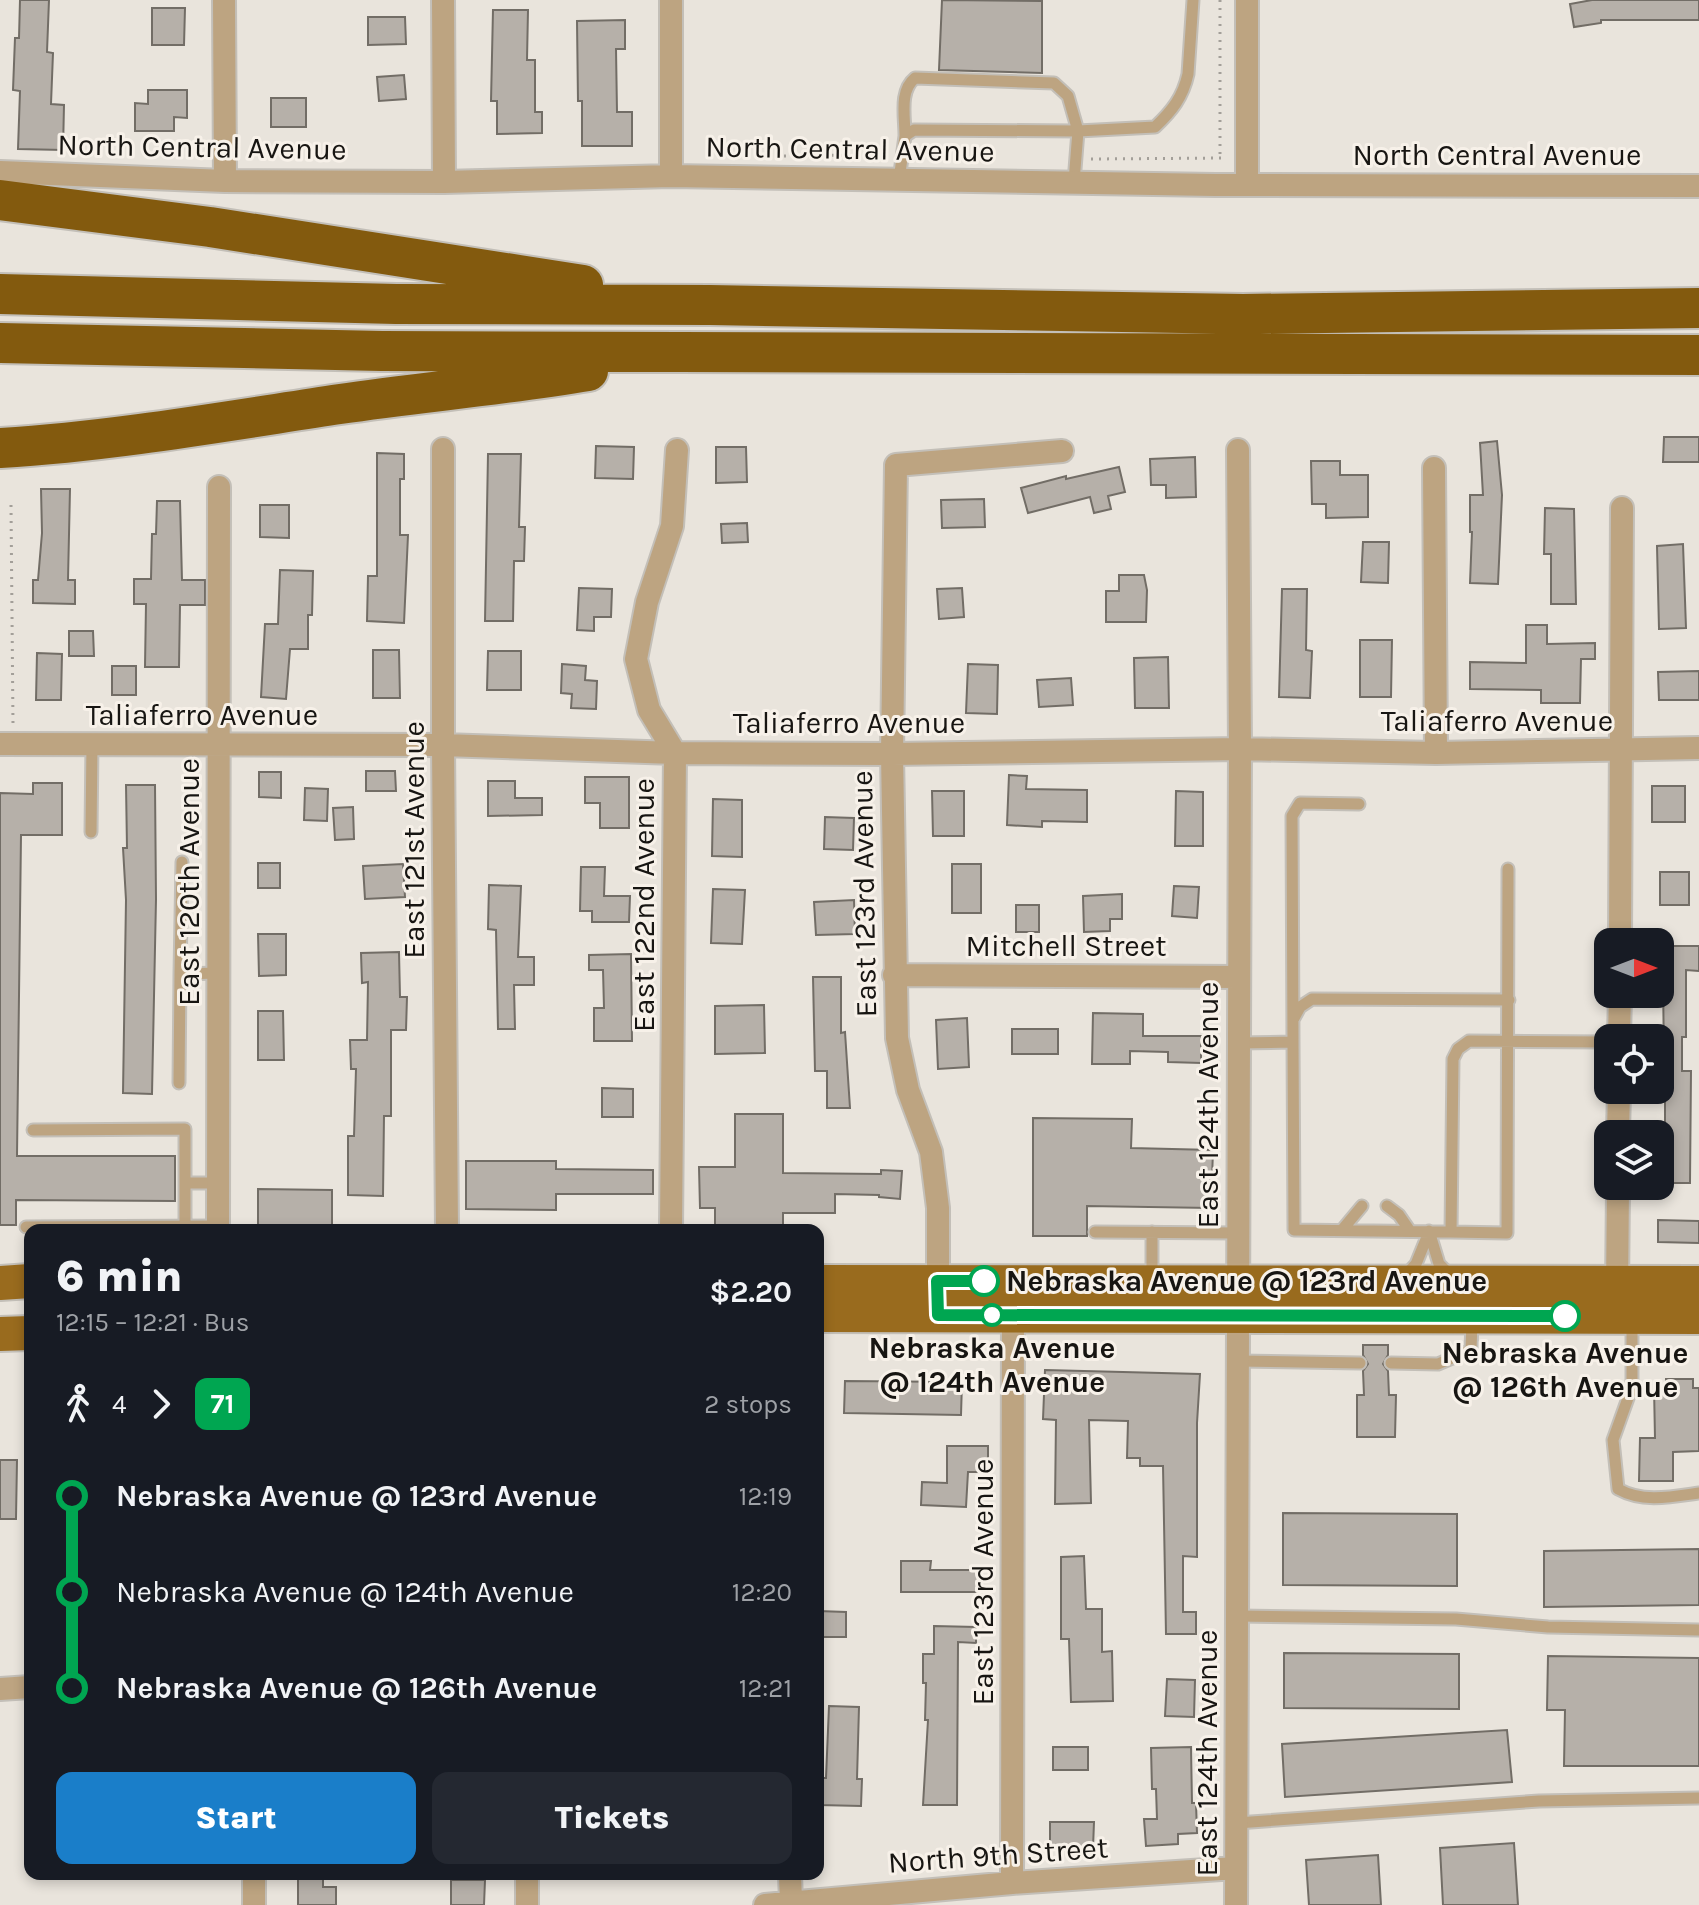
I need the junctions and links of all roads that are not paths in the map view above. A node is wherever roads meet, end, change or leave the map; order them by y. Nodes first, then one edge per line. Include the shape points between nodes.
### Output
1 (224, 0) edge
2 (443, 0) edge
3 (671, 0) edge
4 (1193, 0) edge
5 (1247, 0) edge
6 (1078, 131) junction
7 (905, 136) junction
8 (0, 172) edge
9 (671, 176) junction
10 (899, 180) junction
11 (225, 181) junction
12 (444, 182) junction
13 (1074, 182) junction
14 (1247, 184) junction
15 (1699, 186) edge
16 (0, 200) edge
17 (0, 294) edge
18 (710, 305) junction
19 (1699, 308) edge
20 (0, 343) edge
21 (690, 353) junction
22 (1699, 355) edge
23 (0, 448) edge
24 (443, 449) dead end
25 (677, 450) dead end
26 (1238, 450) dead end
27 (1062, 451) dead end
28 (1434, 468) dead end
29 (219, 487) dead end
30 (1622, 508) dead end
31 (6, 744) edge
32 (92, 744) junction
33 (220, 745) junction
34 (443, 745) junction
35 (1699, 748) edge
36 (1240, 749) junction
37 (1622, 751) junction
38 (675, 753) junction
39 (1436, 753) junction
40 (892, 754) junction
41 (1359, 804) dead end
42 (91, 832) dead end
43 (182, 862) dead end
44 (1508, 869) dead end
45 (1620, 928) edge
46 (219, 973) junction
47 (180, 974) junction
48 (894, 975) junction
49 (1239, 977) junction
50 (1509, 1000) junction
51 (1293, 1019) junction
52 (1509, 1041) junction
53 (1293, 1042) junction
54 (1594, 1042) edge
55 (1239, 1043) junction
56 (179, 1083) dead end
57 (33, 1130) dead end
58 (185, 1183) junction
59 (218, 1183) junction
60 (1618, 1200) edge
61 (1362, 1206) dead end
62 (1387, 1206) dead end
63 (185, 1224) edge
64 (218, 1224) edge
65 (447, 1224) edge
66 (671, 1224) edge
67 (1342, 1230) junction
68 (1410, 1231) junction
69 (1429, 1231) junction
70 (1095, 1232) dead end
71 (1152, 1232) junction
72 (1451, 1232) junction
73 (1238, 1233) junction
74 (24, 1281) edge
75 (937, 1281) junction
76 (1014, 1281) junction
77 (1152, 1281) junction
78 (1238, 1281) junction
79 (1400, 1281) junction
80 (1461, 1281) junction
81 (1617, 1281) junction
82 (824, 1282) edge
83 (0, 1283) edge
84 (1699, 1283) edge
85 (824, 1315) edge
86 (938, 1315) junction
87 (1013, 1315) junction
88 (1239, 1316) junction
89 (1472, 1316) junction
90 (1624, 1317) junction
91 (1699, 1317) edge
92 (24, 1333) edge
93 (0, 1334) edge
94 (1239, 1361) junction
95 (1360, 1363) dead end
96 (1391, 1363) dead end
97 (1699, 1493) edge
98 (1238, 1616) junction
99 (1699, 1630) edge
100 (24, 1687) edge
101 (0, 1689) edge
102 (1699, 1798) edge
103 (1237, 1823) junction
104 (1236, 1868) junction
105 (254, 1880) edge
106 (527, 1880) edge
107 (790, 1880) edge
108 (1012, 1883) junction
109 (791, 1902) junction
110 (254, 1905) edge
111 (527, 1905) edge
112 (765, 1905) edge
113 (1236, 1905) edge

1 - 11 street
2 - 12 street
3 - 9 street
4 - 6 lane via 1188,74 1174,110 1155,127
5 - 14 street
6 - 7 lane via 937,129
6 - 7 lane via 1068,96 1054,83 915,78 907,85 904,101
6 - 13 lane
7 - 10 lane
8 - 11 street, North Central Avenue
9 - 10 street, North Central Avenue
9 - 12 street, North Central Avenue
10 - 13 street, North Central Avenue
11 - 12 street, North Central Avenue
13 - 14 street, North Central Avenue
14 - 15 street, North Central Avenue
16 - 18 highway
17 - 18 highway
18 - 19 highway via 1243,314
20 - 21 highway
21 - 22 highway
21 - 23 highway via 512,384
24 - 34 street, East 121st Avenue
25 - 38 street, East 122nd Avenue via 672,526 647,602 636,659 649,710
26 - 36 street, East 124th Avenue
27 - 40 street, East 123rd Avenue via 896,465
28 - 39 street
29 - 33 street, East 120th Avenue
30 - 37 street
31 - 32 street, Taliaferro Avenue
32 - 33 street, Taliaferro Avenue
32 - 42 lane
33 - 34 street, Taliaferro Avenue
33 - 46 street, East 120th Avenue
34 - 38 street, Taliaferro Avenue
34 - 65 street, East 121st Avenue
35 - 37 street, Taliaferro Avenue
36 - 39 street, Taliaferro Avenue
36 - 40 street, Taliaferro Avenue
36 - 49 street, East 124th Avenue
37 - 39 street, Taliaferro Avenue
37 - 45 street
38 - 40 street, Taliaferro Avenue
38 - 66 street, East 122nd Avenue
40 - 48 street, East 123rd Avenue
41 - 51 lane via 1300,803 1292,816
43 - 47 lane
44 - 50 lane
46 - 47 lane
46 - 59 street, East 120th Avenue
47 - 56 lane
48 - 49 street, Mitchell Street
48 - 75 street, East 123rd Avenue via 897,1038 908,1090 931,1152 938,1208
49 - 55 street, East 124th Avenue
50 - 51 lane via 1312,999
50 - 52 lane
51 - 53 lane
52 - 54 lane
52 - 72 lane via 1469,1041 1453,1059
52 - 72 lane via 1507,1233
53 - 55 lane
53 - 67 lane via 1294,1230
55 - 73 street, East 124th Avenue
57 - 58 lane via 185,1129
58 - 59 lane
58 - 63 lane
59 - 64 street, East 120th Avenue
60 - 81 street
61 - 67 lane
62 - 68 lane
67 - 68 lane
68 - 69 lane
69 - 72 lane
69 - 79 lane via 1416,1264
69 - 80 lane via 1439,1264
70 - 71 lane
71 - 73 lane
71 - 77 lane
73 - 78 street, East 124th Avenue
74 - 83 main road
75 - 76 main road
75 - 82 main road
75 - 86 street, East 123rd Avenue
76 - 77 main road
76 - 87 street, East 123rd Avenue
77 - 78 main road
78 - 79 main road
78 - 88 street, East 124th Avenue
79 - 80 main road
80 - 81 main road
81 - 84 main road
81 - 90 street
85 - 86 main road
86 - 87 main road
87 - 88 main road
87 - 108 street, East 123rd Avenue
88 - 89 main road
88 - 94 street, East 124th Avenue
89 - 90 main road
89 - 96 lane via 1471,1350 1438,1364
90 - 91 main road
90 - 97 lane via 1632,1387 1613,1440 1618,1489 1635,1497
92 - 93 main road
94 - 95 lane
94 - 98 street, East 124th Avenue
98 - 99 lane
98 - 103 street, East 124th Avenue
100 - 101 street
102 - 103 lane via 1539,1801
103 - 104 street, East 124th Avenue
104 - 108 street, North 9th Street
104 - 113 street, East 124th Avenue
105 - 110 street
106 - 111 street
107 - 109 street
108 - 109 street, North 9th Street
109 - 112 street, North 9th Street

